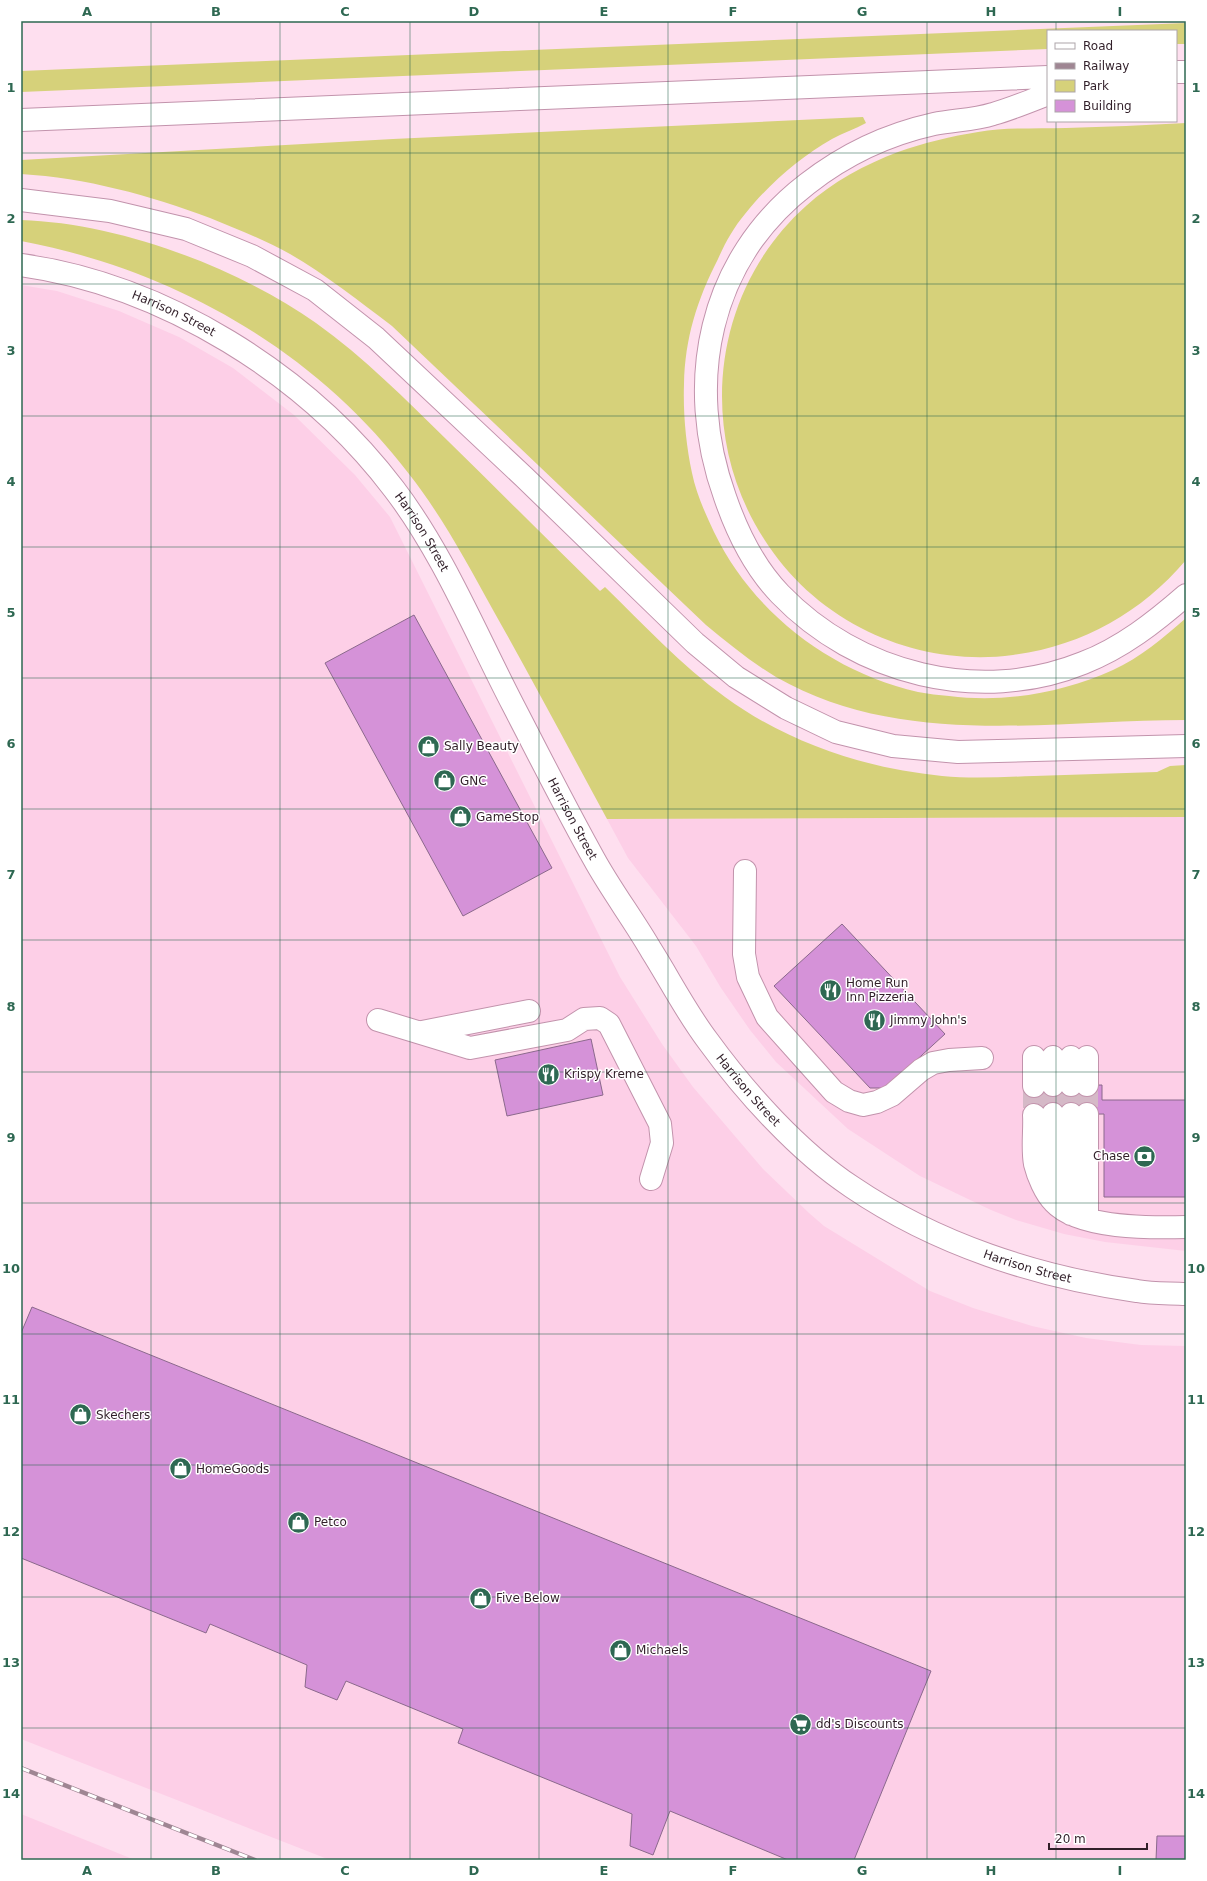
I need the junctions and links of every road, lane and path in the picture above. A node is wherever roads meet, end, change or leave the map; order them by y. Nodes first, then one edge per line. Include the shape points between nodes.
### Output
1 (1047, 77) edge
2 (1047, 94) edge
3 (21, 120) edge
4 (21, 200) edge
5 (21, 265) edge
6 (1186, 595) edge
7 (1186, 746) edge
8 (745, 871) dead end
9 (529, 1011) dead end
10 (378, 1020) dead end
11 (419, 1032) junction
12 (1061, 1057) joint
13 (982, 1058) dead end
14 (651, 1179) dead end
15 (1071, 1211) junction
16 (1186, 1227) edge
17 (1186, 1294) edge

1 - 3 main road
2 - 6 main road via 990,115 935,124 902,133 866,148 806,184 781,207 736,265 720,304 709,346 704,386 706,419 716,474 734,522 754,562 783,597 805,618 840,643 886,665 926,677 970,682 1010,681 1064,670 1120,645 1156,621
4 - 7 main road via 110,211 186,230 252,256 315,290 376,338 695,643 736,677 786,708 830,729 893,746 958,752
5 - 17 main road, Harrison Street via 49,269 124,290 189,319 244,351 305,394 349,437 394,488 429,540 595,862 651,949 673,989 717,1053 751,1094 798,1142 850,1186 904,1218 980,1253 1058,1276 1138,1292
8 - 13 main road via 744,954 748,978 767,1017 834,1092 863,1105 877,1102 892,1095 933,1063
9 - 11 main road
10 - 11 main road
11 - 14 main road via 470,1048 567,1030 584,1019 600,1018 609,1024 660,1124 662,1143
12 - 12 main road via 1061,1085
15 - 15 main road via 1061,1115
15 - 16 main road via 1117,1226

